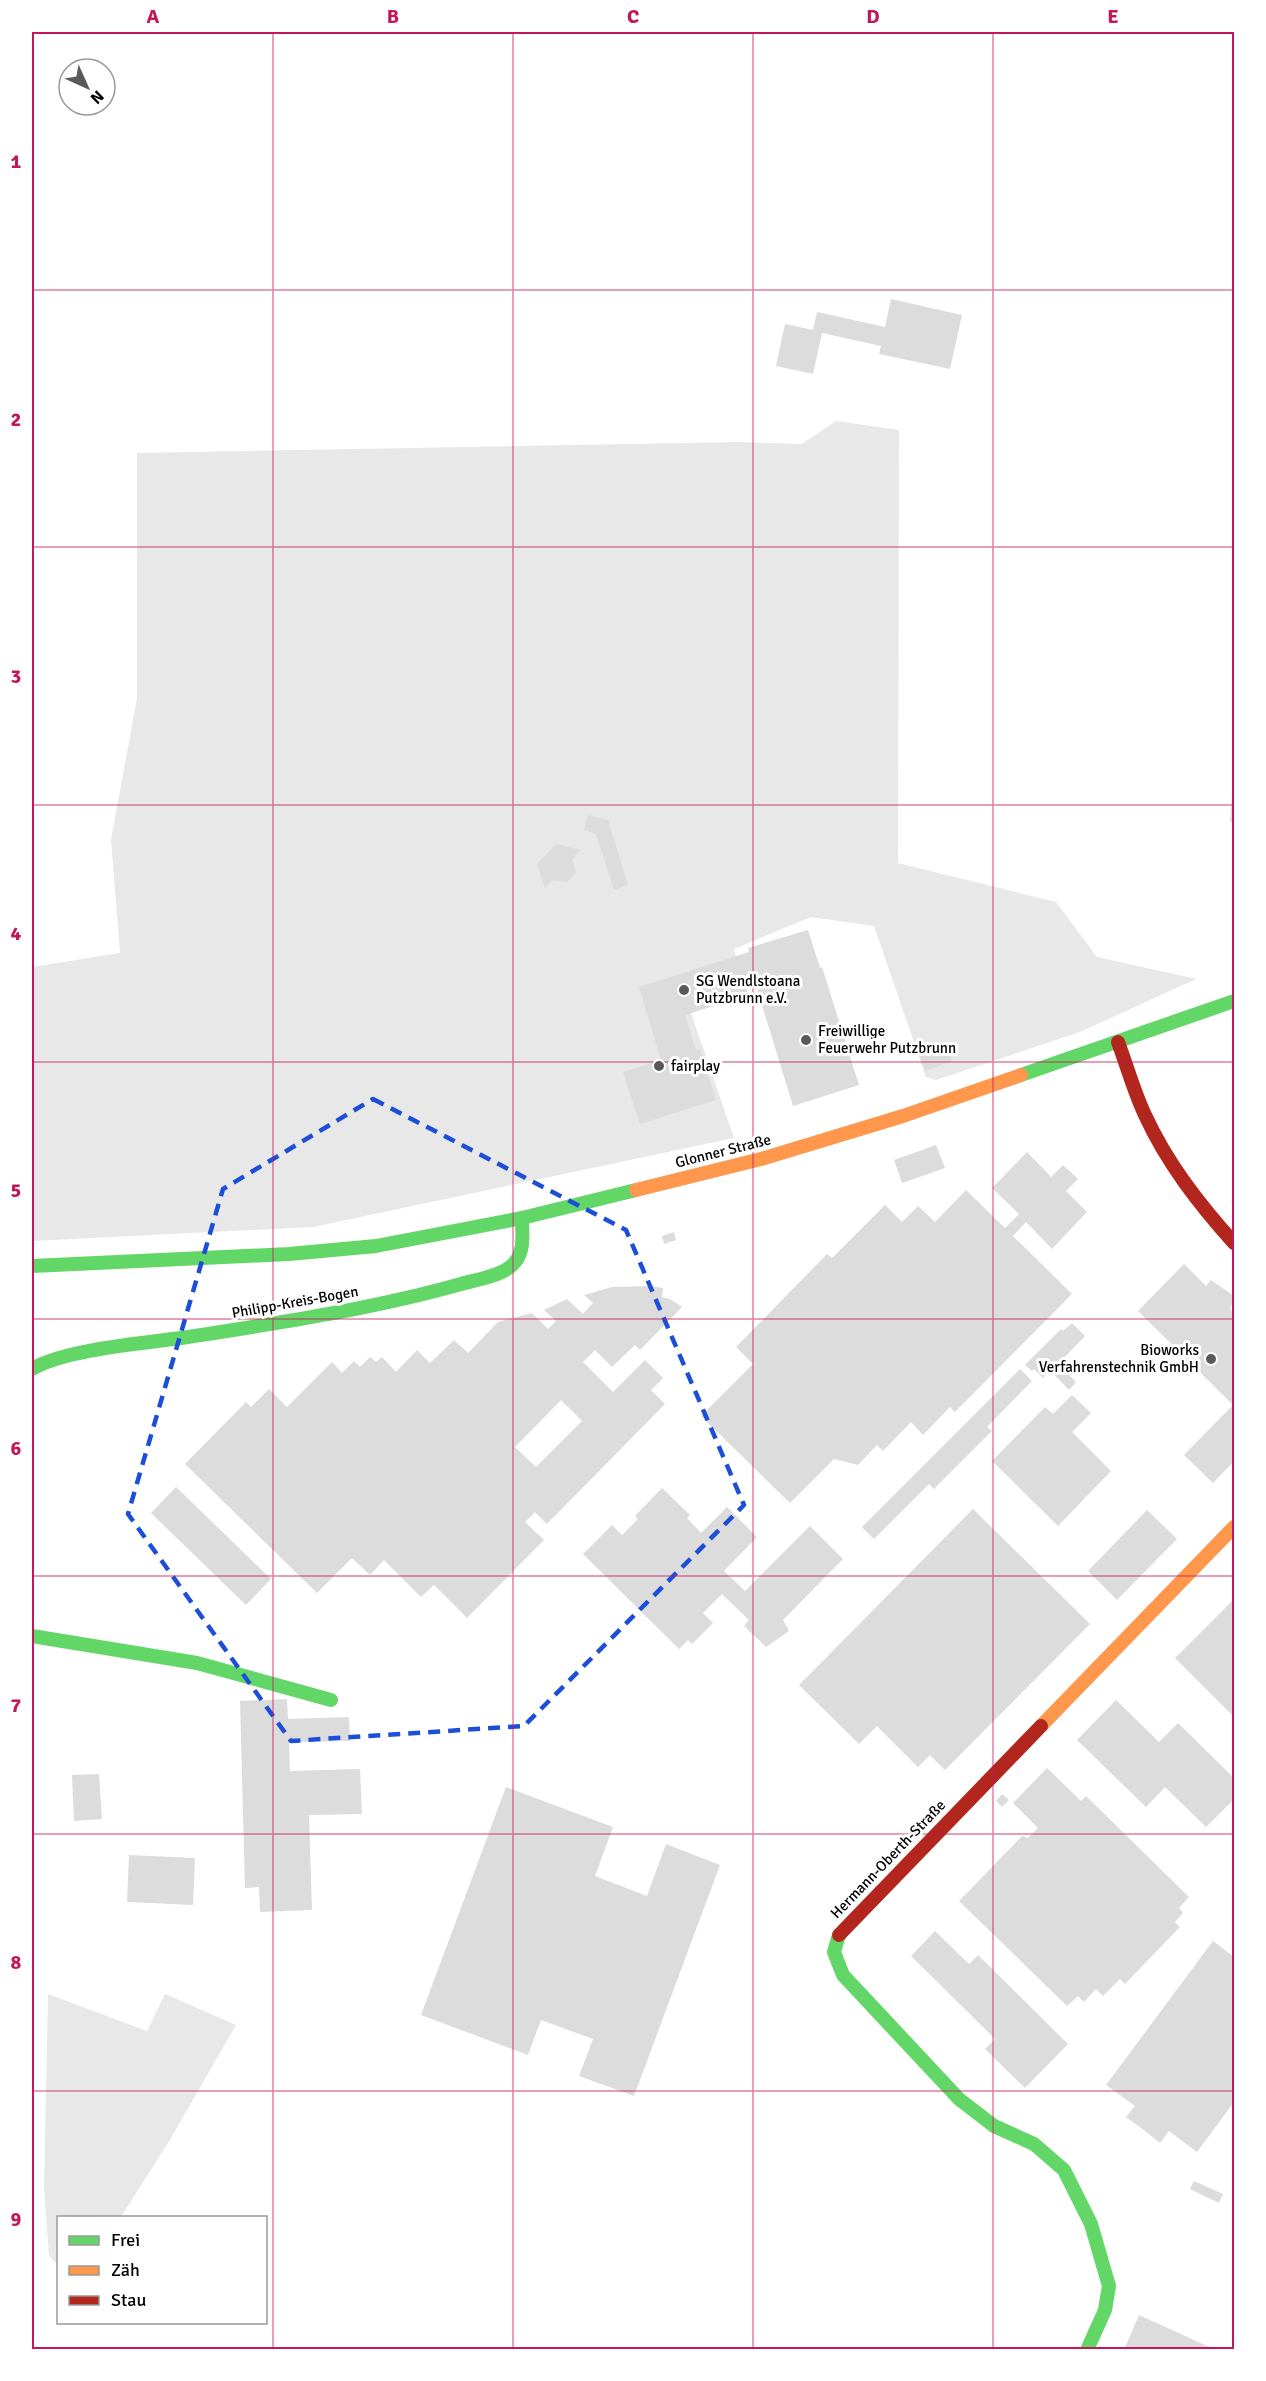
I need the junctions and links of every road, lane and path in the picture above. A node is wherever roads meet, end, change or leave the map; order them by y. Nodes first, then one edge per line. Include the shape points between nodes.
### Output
1 (1234, 1001) edge
2 (1118, 1042) junction
3 (522, 1218) junction
4 (1234, 1243) edge
5 (32, 1266) edge
6 (32, 1369) edge
7 (1234, 1527) edge
8 (32, 1636) edge
9 (331, 1700) dead end
10 (1087, 2349) edge

1 - 2 street, Glonner Straße
2 - 3 street, Glonner Straße via 903,1116 761,1159
2 - 4 street via 1158,1142 1199,1202
3 - 5 street, Glonner Straße via 376,1246
3 - 6 street, Philipp-Kreis-Bogen via 521,1252 505,1271 300,1320 94,1351 45,1360
7 - 10 street, Hermann-Oberth-Straße via 842,1930 833,1944 833,1957 843,1975 958,2099 994,2126 1034,2144 1064,2170 1090,2223 1109,2286 1105,2310
8 - 9 street via 197,1663

